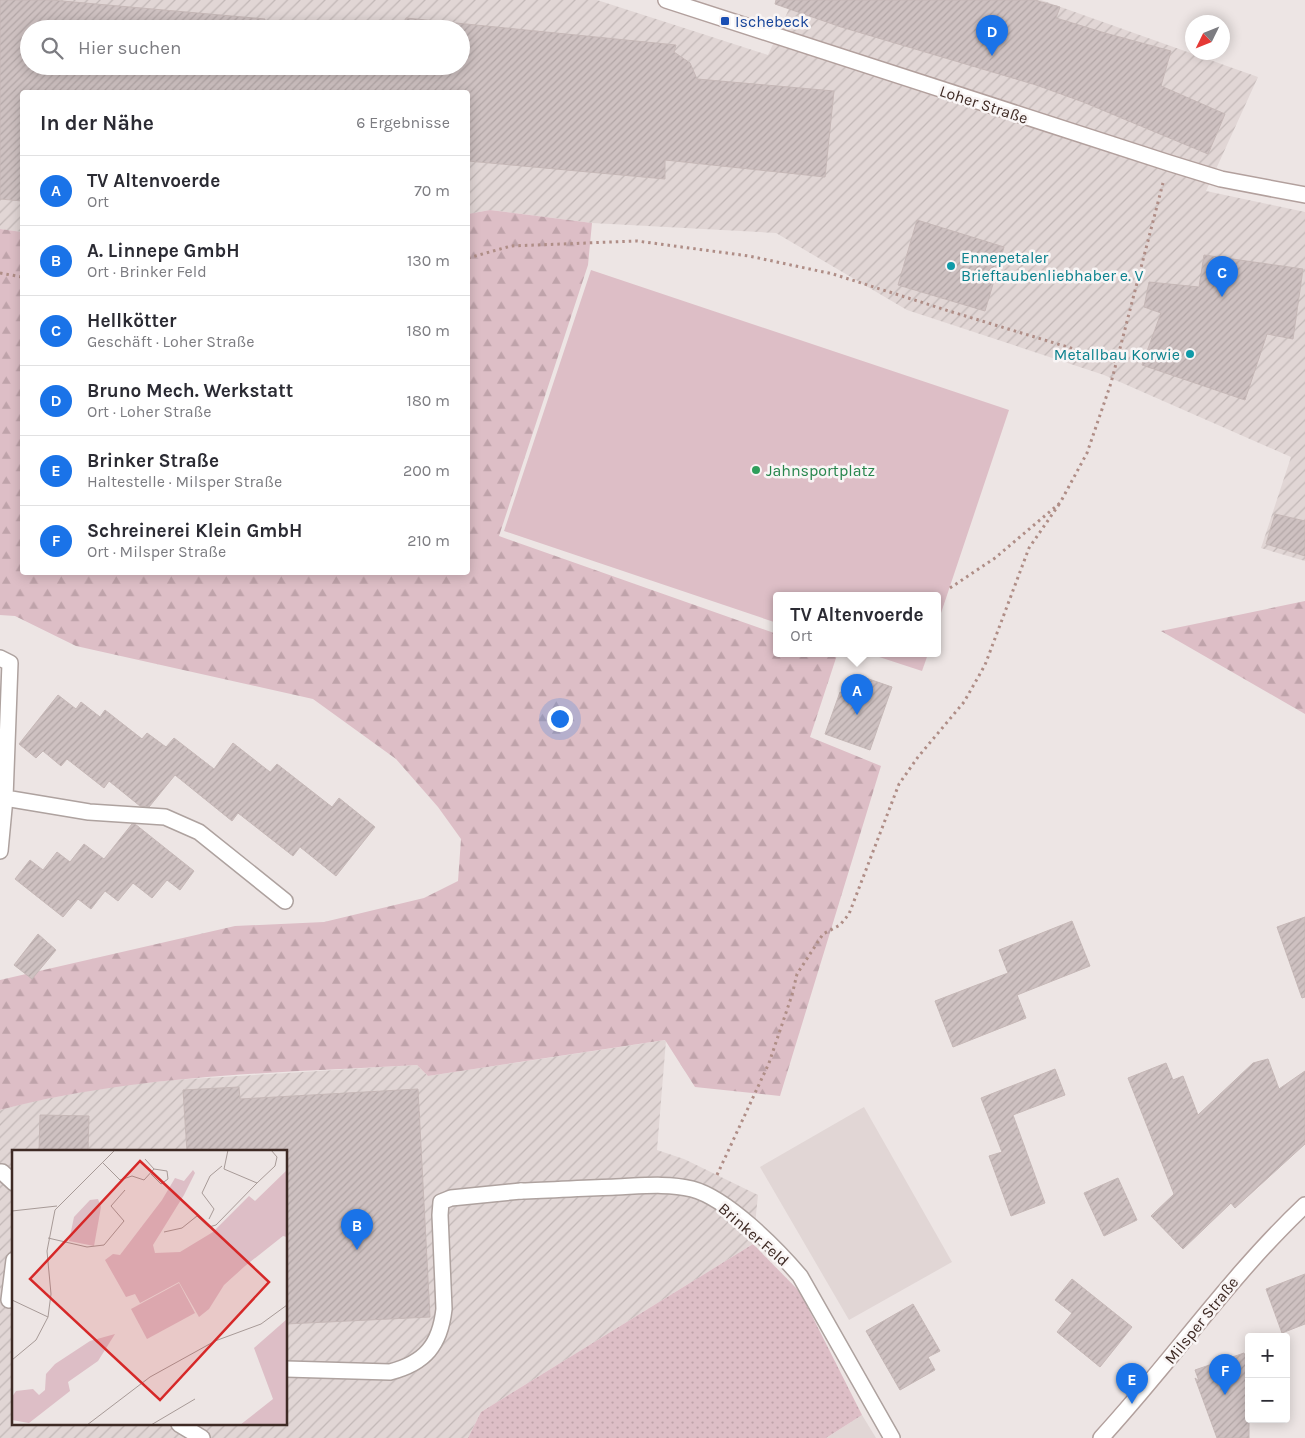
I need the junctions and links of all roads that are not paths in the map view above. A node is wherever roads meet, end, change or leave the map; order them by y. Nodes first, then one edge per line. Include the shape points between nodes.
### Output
1 (666, 0) edge
2 (1305, 195) edge
3 (0, 658) edge
4 (5, 798) junction
5 (0, 852) edge
6 (285, 901) dead end
7 (0, 1172) edge
8 (12, 1181) edge
9 (1305, 1205) edge
10 (12, 1273) edge
11 (8, 1300) edge
12 (288, 1368) edge
13 (182, 1426) edge
14 (202, 1438) edge
15 (892, 1438) edge
16 (1101, 1438) edge

1 - 2 street, Loher Straße via 1221,179
3 - 4 street via 10,663
4 - 5 street
4 - 6 street via 89,812 165,817 199,832
7 - 8 street
9 - 16 street, Milsper Straße via 1234,1279
10 - 11 street
12 - 15 street, Brinker Feld via 390,1372 424,1357 436,1341 443,1321 440,1215 442,1202 451,1198 655,1185 692,1189 718,1201 749,1225 781,1253 800,1276
13 - 14 street

